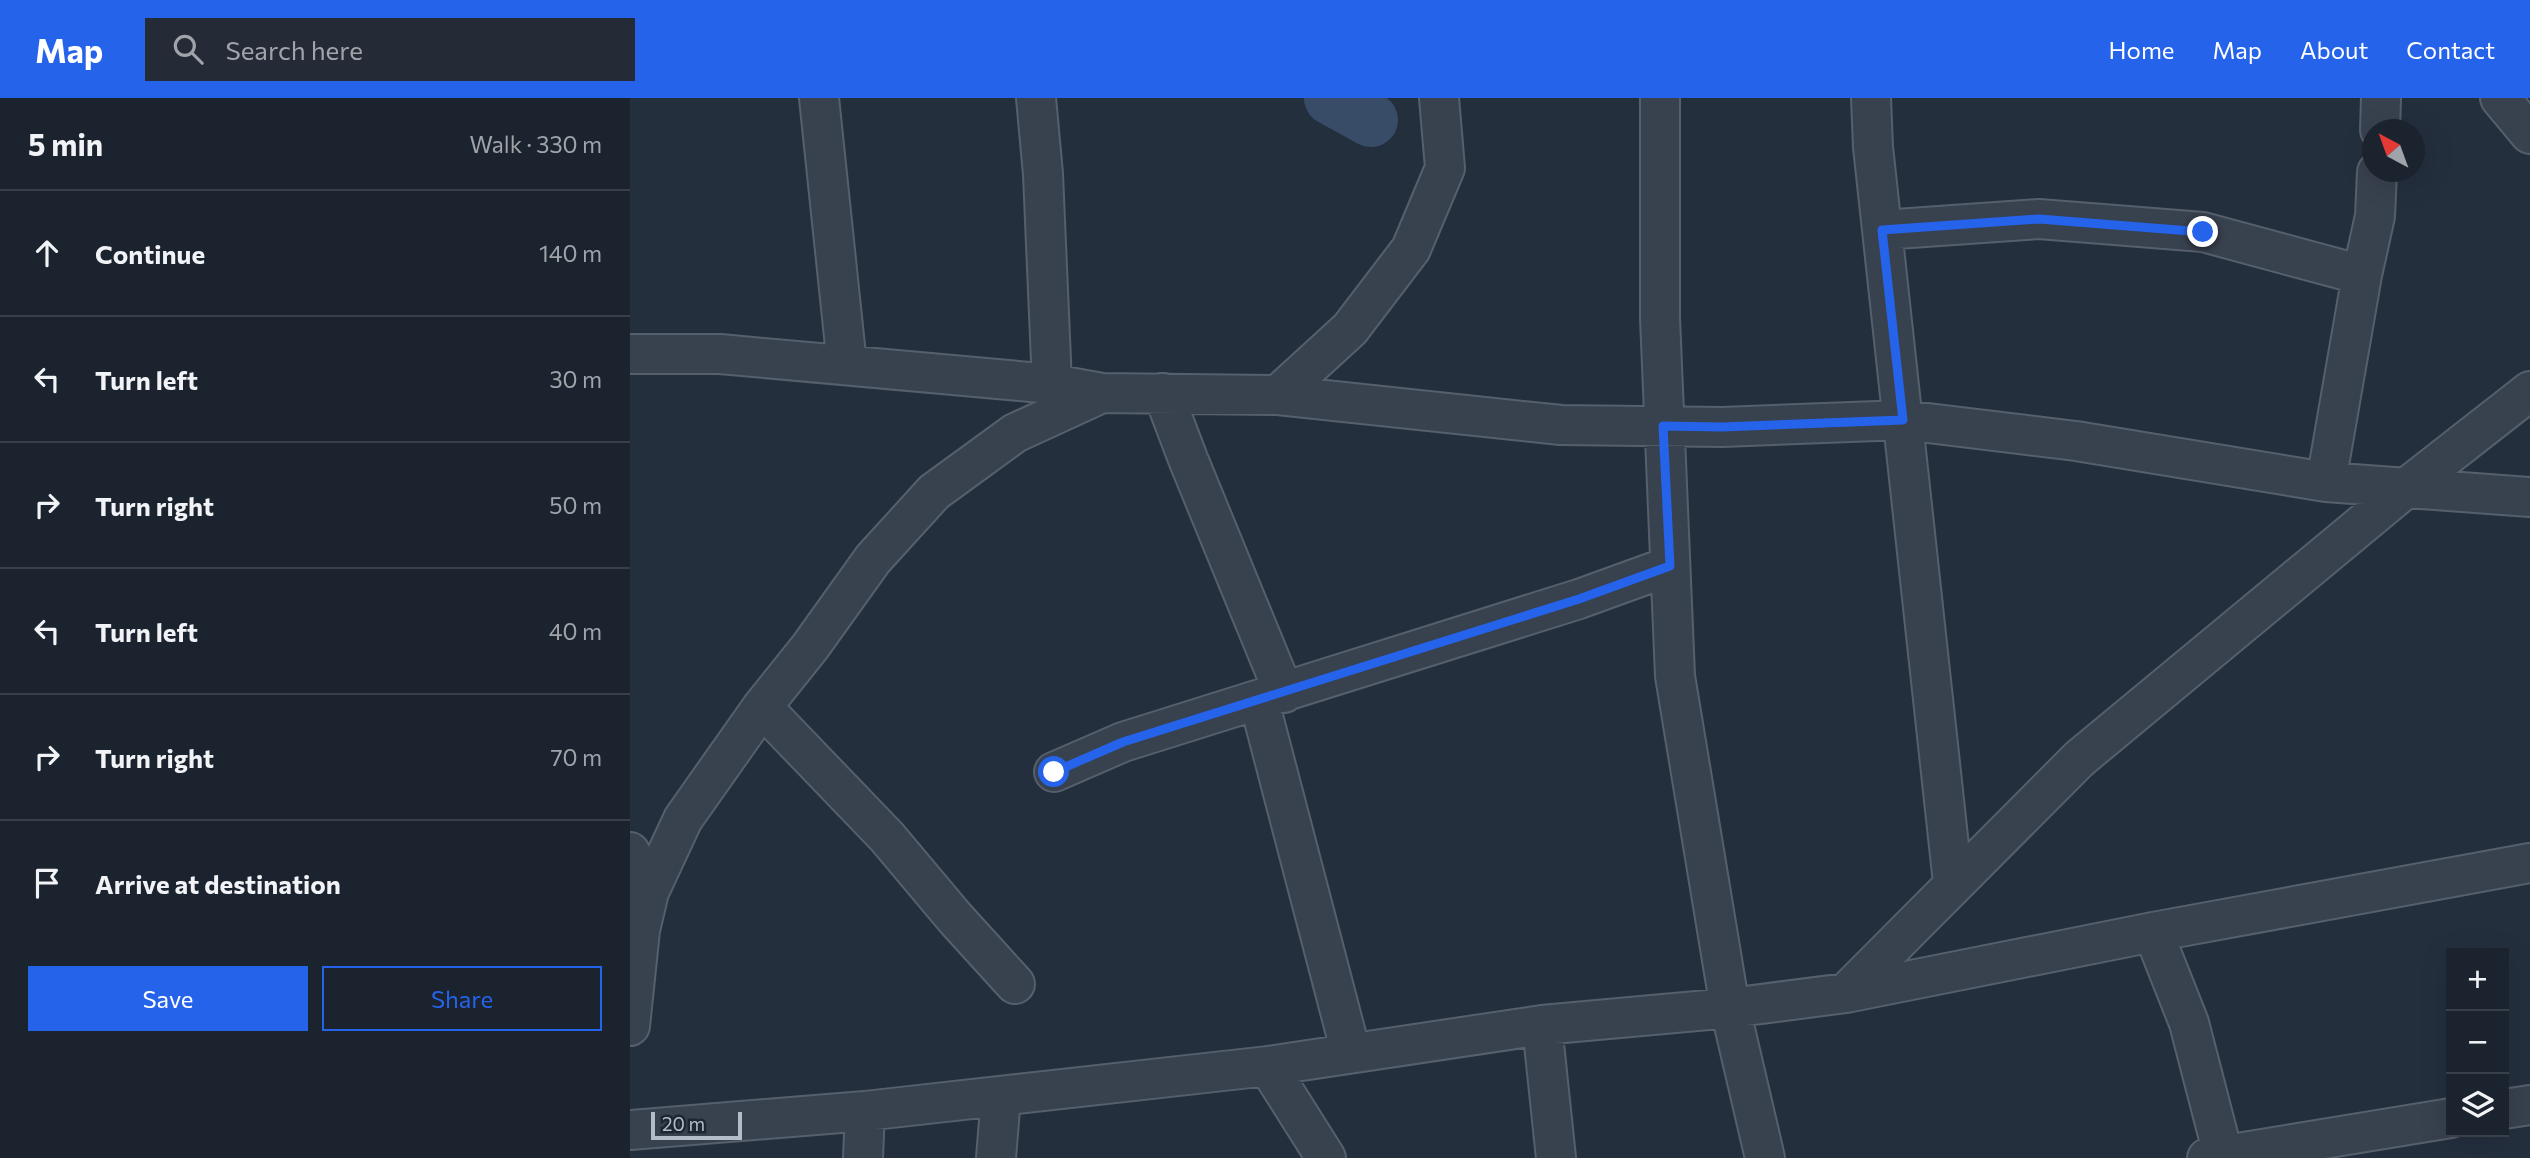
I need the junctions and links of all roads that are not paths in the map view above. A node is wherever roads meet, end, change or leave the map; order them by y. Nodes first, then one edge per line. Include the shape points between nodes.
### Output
1 (819, 98) edge
2 (1036, 98) edge
3 (1438, 98) edge
4 (1660, 98) edge
5 (1871, 98) edge
6 (2381, 98) edge
7 (2500, 98) edge
8 (2380, 119) edge
9 (2530, 134) edge
10 (2377, 182) edge
11 (1882, 230) junction
12 (2362, 275) junction
13 (630, 354) edge
14 (847, 365) junction
15 (1052, 384) junction
16 (2530, 391) edge
17 (1102, 393) junction
18 (1163, 393) junction
19 (1278, 395) junction
20 (1903, 420) junction
21 (1663, 426) junction
22 (2326, 482) junction
23 (2406, 488) junction
24 (2530, 497) edge
25 (1670, 566) junction
26 (1272, 697) junction
27 (762, 707) junction
28 (1054, 772) dead end
29 (630, 852) edge
30 (2530, 863) edge
31 (1953, 883) junction
32 (649, 892) junction
33 (2153, 932) junction
34 (1015, 984) dead end
35 (1846, 993) junction
36 (1730, 1008) junction
37 (1542, 1025) junction
38 (630, 1026) edge
39 (1351, 1053) junction
40 (1268, 1066) junction
41 (1001, 1096) junction
42 (2530, 1105) edge
43 (2509, 1108) edge
44 (865, 1111) junction
45 (2446, 1119) edge
46 (630, 1130) edge
47 (863, 1158) edge
48 (996, 1158) edge
49 (1326, 1158) edge
50 (1556, 1158) edge
51 (1765, 1158) edge
52 (2218, 1158) edge

1 - 14 street
2 - 15 street
3 - 19 street via 1445,168 1411,249 1350,329
4 - 21 street
5 - 11 street
6 - 8 street
7 - 9 street
10 - 12 street
11 - 12 street via 2039,219 2203,232
11 - 20 street
12 - 22 street
13 - 14 street via 720,355
14 - 15 street
15 - 17 street
16 - 23 street
17 - 18 street
17 - 27 street via 1015,433 934,492 873,559
18 - 19 street
18 - 26 street
19 - 21 street via 1561,425
20 - 21 street
20 - 22 street via 2077,441
20 - 31 street
21 - 25 street
22 - 23 street
23 - 24 street
23 - 31 street via 2079,758
25 - 26 street
25 - 36 street via 1675,676
26 - 28 street via 1123,742
26 - 39 street
27 - 32 street via 684,819
27 - 34 street via 887,837
29 - 32 street
30 - 33 street
31 - 35 street
32 - 38 street via 640,930
33 - 35 street
33 - 52 street via 2189,1023
35 - 36 street
36 - 37 street
36 - 51 street
37 - 39 street
37 - 50 street
39 - 40 street
40 - 41 street
40 - 49 street
41 - 44 street
41 - 48 street
42 - 43 street
44 - 46 street
44 - 47 street
45 - 52 street

